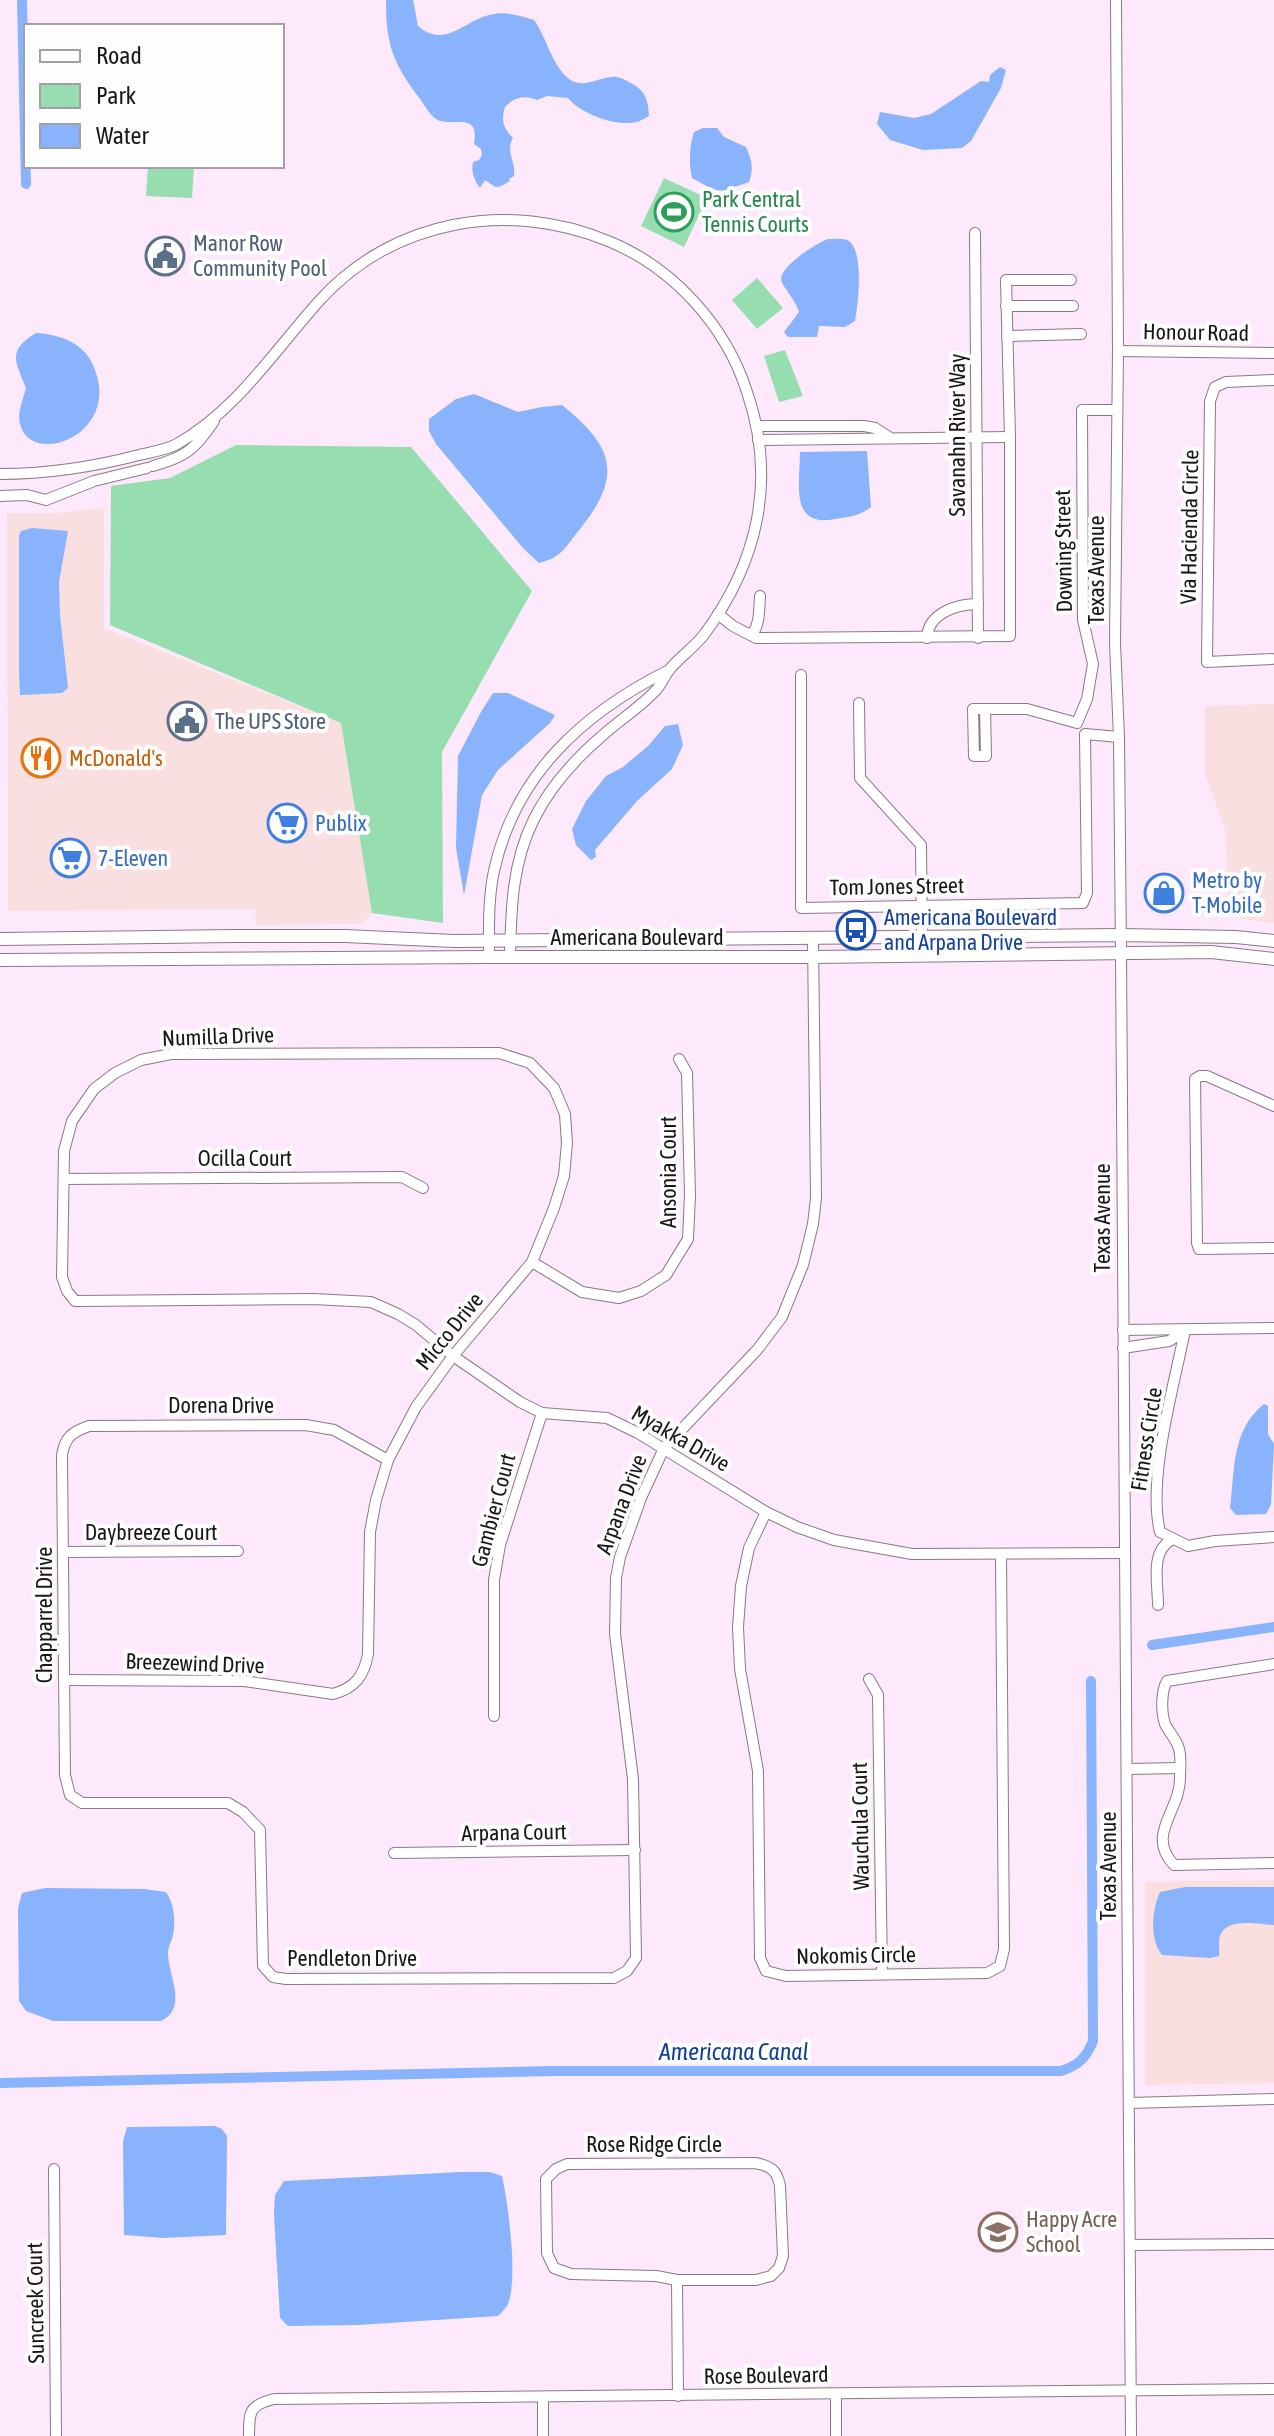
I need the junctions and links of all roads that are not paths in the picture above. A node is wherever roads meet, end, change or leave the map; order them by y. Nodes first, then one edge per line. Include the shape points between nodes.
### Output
1 (1116, 0) edge
2 (975, 233) dead end
3 (1071, 280) dead end
4 (1006, 306) junction
5 (1073, 306) dead end
6 (1081, 334) dead end
7 (1007, 336) junction
8 (1118, 351) junction
9 (1274, 353) edge
10 (1274, 380) edge
11 (1117, 410) junction
12 (217, 416) junction
13 (756, 426) junction
14 (1010, 437) junction
15 (890, 438) junction
16 (978, 439) junction
17 (758, 440) junction
18 (0, 474) edge
19 (0, 496) edge
20 (760, 596) dead end
21 (978, 604) junction
22 (718, 614) junction
23 (752, 635) junction
24 (927, 638) junction
25 (978, 638) junction
26 (1272, 659) dead end
27 (669, 671) junction
28 (801, 675) dead end
29 (859, 703) dead end
30 (985, 709) dead end
31 (1119, 737) junction
32 (922, 905) junction
33 (1121, 935) junction
34 (234, 936) junction
35 (345, 936) junction
36 (922, 938) junction
37 (0, 939) edge
38 (813, 939) junction
39 (489, 941) junction
40 (510, 941) junction
41 (1274, 941) edge
42 (1121, 954) junction
43 (489, 957) junction
44 (510, 957) junction
45 (814, 957) junction
46 (345, 958) junction
47 (201, 959) junction
48 (1274, 959) edge
49 (0, 960) edge
50 (499, 1053) joint
51 (679, 1059) dead end
52 (1274, 1106) edge
53 (64, 1179) junction
54 (423, 1188) dead end
55 (1274, 1248) edge
56 (532, 1262) junction
57 (62, 1277) joint
58 (1274, 1328) edge
59 (1123, 1330) junction
60 (1185, 1330) junction
61 (1123, 1348) junction
62 (453, 1356) junction
63 (542, 1413) junction
64 (664, 1448) junction
65 (62, 1455) joint
66 (388, 1460) junction
67 (766, 1512) junction
68 (1274, 1537) edge
69 (1171, 1540) junction
70 (238, 1551) dead end
71 (64, 1552) junction
72 (1124, 1553) junction
73 (1001, 1554) junction
74 (1158, 1605) dead end
75 (1274, 1664) edge
76 (365, 1672) joint
77 (869, 1679) dead end
78 (64, 1680) junction
79 (494, 1716) dead end
80 (1180, 1768) junction
81 (1127, 1769) junction
82 (65, 1775) joint
83 (635, 1850) junction
84 (394, 1853) dead end
85 (1274, 1863) edge
86 (882, 1974) junction
87 (614, 1978) joint
88 (1274, 2099) edge
89 (1129, 2103) junction
90 (54, 2169) dead end
91 (1274, 2244) edge
92 (1130, 2245) junction
93 (677, 2280) junction
94 (1274, 2389) edge
95 (1131, 2392) junction
96 (836, 2394) junction
97 (678, 2396) junction
98 (543, 2397) junction
99 (56, 2436) edge
100 (249, 2436) edge
101 (543, 2436) edge
102 (836, 2436) edge
103 (1131, 2436) edge

1 - 8 street, Texas Avenue
2 - 16 street, Savanahn River Way
3 - 4 street via 1006,280
4 - 5 street
4 - 7 street
6 - 7 street
7 - 14 street
8 - 9 street, Honour Road
8 - 11 street, Texas Avenue
10 - 26 street, Via Hacienda Circle via 1226,382 1215,387 1210,401 1207,662
11 - 30 street, Downing Street via 1082,410 1083,620 1093,664 1077,723 1027,709
11 - 31 street, Texas Avenue
12 - 13 street via 323,297 353,271 408,239 451,225 499,219 588,232 631,252 673,281 723,339 746,387
12 - 18 street via 174,446 93,467
12 - 19 street via 180,458 46,500
13 - 15 street via 864,426
13 - 17 street
14 - 16 street
14 - 25 street via 1010,636
15 - 16 street
15 - 17 street
16 - 21 street, Savanahn River Way
17 - 22 street via 757,521 740,577
20 - 23 street
21 - 24 street via 957,605 936,618
21 - 25 street, Savanahn River Way
22 - 23 street
22 - 27 street
23 - 24 street
24 - 25 street
27 - 39 street via 578,729 535,775 508,825 499,855
27 - 40 street via 659,688 576,761 534,819 517,861
28 - 32 street, Tom Jones Street via 801,908
29 - 32 street via 860,778 921,845
31 - 32 street, Tom Jones Street via 1085,734 1083,903
31 - 33 street, Texas Avenue
32 - 36 street
33 - 36 main road, Americana Boulevard
33 - 41 main road, Americana Boulevard
33 - 42 street, Texas Avenue
34 - 35 main road, Americana Boulevard
34 - 37 main road, Americana Boulevard
34 - 47 main road via 222,950
35 - 39 main road, Americana Boulevard
35 - 46 main road
36 - 38 main road, Americana Boulevard
38 - 40 main road, Americana Boulevard
38 - 45 street, Arpana Drive
39 - 40 main road, Americana Boulevard
39 - 43 street
40 - 44 street
42 - 45 main road, Americana Boulevard
42 - 48 main road, Americana Boulevard via 1211,952
42 - 59 street, Texas Avenue
43 - 44 main road, Americana Boulevard
43 - 46 main road, Americana Boulevard
44 - 45 main road, Americana Boulevard
45 - 64 street, Arpana Drive via 816,1198 803,1265 782,1317 757,1350
46 - 47 main road, Americana Boulevard
47 - 49 main road, Americana Boulevard
50 - 53 street, Numilla Drive via 171,1054 141,1060 94,1089 72,1121
50 - 56 street, Micco Drive via 530,1063 554,1088 565,1114 564,1176
51 - 56 street, Ansonia Court via 687,1073 688,1239 666,1275 619,1298 582,1292
52 - 55 street via 1207,1076 1195,1079 1199,1249
53 - 54 street, Ocilla Court via 402,1177
53 - 57 street, Numilla Drive
56 - 62 street, Micco Drive
57 - 62 street, Myakka Drive via 75,1301 371,1302 416,1325
58 - 60 street
59 - 60 street
59 - 61 street, Texas Avenue
60 - 61 street via 1169,1341
60 - 69 street, Fitness Circle via 1157,1483 1160,1532
61 - 72 street, Texas Avenue
62 - 63 street, Myakka Drive
62 - 66 street, Micco Drive via 416,1407
63 - 64 street, Myakka Drive via 607,1418
63 - 79 street, Gambier Court via 494,1580
64 - 67 street, Myakka Drive
64 - 83 street, Arpana Drive via 641,1498 616,1578 615,1634 633,1779
65 - 66 street, Dorena Drive via 73,1432 89,1426 306,1425 334,1430
65 - 71 street, Chapparrel Drive
66 - 76 street, Micco Drive via 370,1532
67 - 73 street, Myakka Drive via 866,1547 912,1554
67 - 86 street, Nokomis Circle via 749,1548 738,1627 758,1771 760,1958 766,1971 786,1976
68 - 69 street via 1188,1546
69 - 74 street via 1158,1555
70 - 71 street, Daybreeze Court
71 - 78 street, Chapparrel Drive
72 - 73 street, Myakka Drive
72 - 81 street, Texas Avenue
73 - 86 street, Nokomis Circle via 1000,1966 987,1973
75 - 80 street via 1167,1681 1162,1688 1164,1722 1180,1749
76 - 78 street, Breezewind Drive via 345,1691 333,1694 244,1681
77 - 86 street, Wauchula Court via 878,1695
78 - 82 street, Chapparrel Drive
80 - 81 street
80 - 85 street via 1181,1791 1162,1839 1174,1865
81 - 89 street, Texas Avenue
82 - 87 street, Pendleton Drive via 70,1795 82,1803 228,1803 243,1812 260,1830 263,1966 273,1977
83 - 84 street, Arpana Court
83 - 87 street, Arpana Drive via 636,1958
88 - 89 street
89 - 92 street, Texas Avenue
90 - 99 street, Suncreek Court
91 - 92 street
92 - 95 street, Texas Avenue
93 - 93 street, Rose Ridge Circle via 571,2274 554,2268 547,2253 546,2179 567,2164 769,2166 780,2186 779,2268 756,2280
93 - 97 street
94 - 95 street, Rose Boulevard
95 - 96 street, Rose Boulevard
95 - 103 street, Texas Avenue
96 - 97 street, Rose Boulevard
96 - 102 street
97 - 98 street, Rose Boulevard
98 - 100 street, Rose Boulevard via 274,2399 258,2403 249,2415
98 - 101 street

